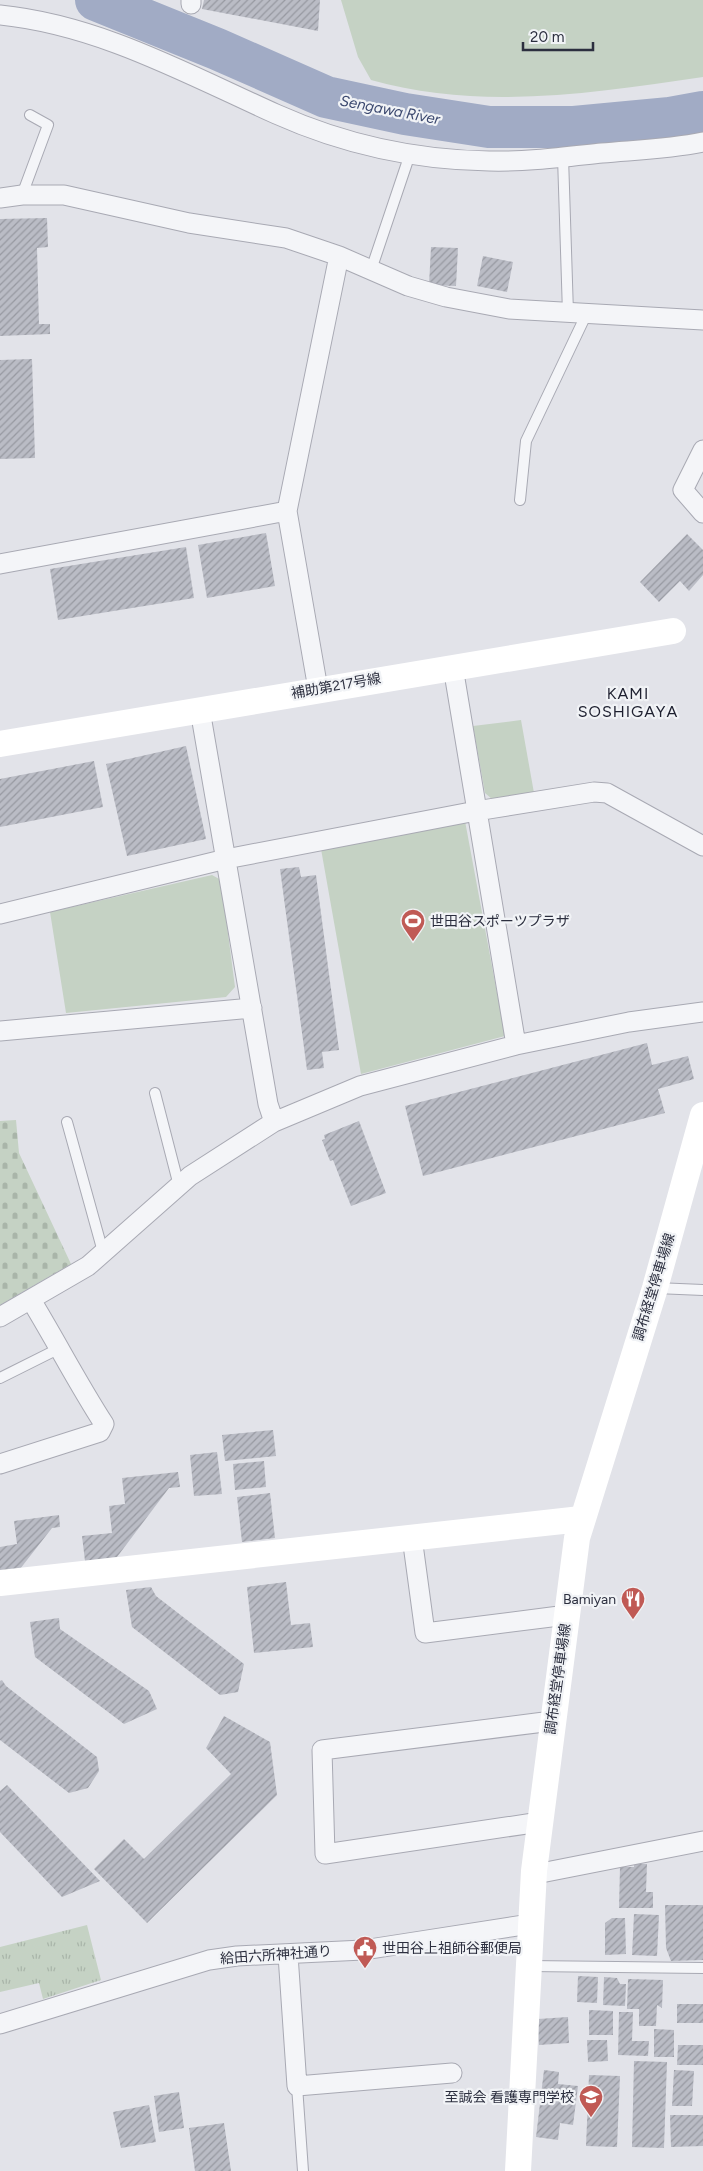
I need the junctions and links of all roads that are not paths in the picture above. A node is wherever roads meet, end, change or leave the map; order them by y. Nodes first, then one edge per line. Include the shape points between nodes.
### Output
1 (0, 14) edge
2 (30, 115) dead end
3 (703, 142) edge
4 (410, 154) junction
5 (563, 157) junction
6 (22, 195) junction
7 (0, 198) edge
8 (339, 256) junction
9 (371, 270) junction
10 (577, 314) junction
11 (703, 320) edge
12 (703, 450) edge
13 (520, 500) dead end
14 (287, 511) junction
15 (703, 513) edge
16 (0, 564) edge
17 (673, 631) dead end
18 (453, 667) junction
19 (318, 689) junction
20 (200, 710) junction
21 (0, 744) edge
22 (476, 812) junction
23 (703, 846) edge
24 (226, 859) junction
25 (0, 914) edge
26 (252, 1008) junction
27 (703, 1012) edge
28 (0, 1031) edge
29 (516, 1045) junction
30 (155, 1093) dead end
31 (703, 1114) edge
32 (67, 1122) dead end
33 (274, 1122) junction
34 (178, 1186) junction
35 (104, 1252) junction
36 (655, 1288) junction
37 (703, 1290) edge
38 (32, 1300) junction
39 (0, 1318) edge
40 (60, 1348) junction
41 (0, 1378) edge
42 (0, 1464) edge
43 (581, 1519) junction
44 (412, 1537) junction
45 (0, 1583) edge
46 (568, 1615) junction
47 (552, 1722) junction
48 (540, 1822) junction
49 (703, 1841) edge
50 (534, 1871) junction
51 (530, 1924) junction
52 (288, 1955) junction
53 (529, 1966) junction
54 (703, 1968) edge
55 (0, 2024) edge
56 (452, 2073) dead end
57 (297, 2086) junction
58 (303, 2171) edge
59 (518, 2171) edge

1 - 4 street via 96,35 334,136
2 - 6 lane via 48,125
3 - 5 street
4 - 5 street via 490,161
4 - 9 lane
5 - 10 lane
6 - 7 street
6 - 8 street via 64,195 189,223 286,238
8 - 9 street
8 - 14 street
9 - 10 street via 408,286 446,297 509,309
10 - 11 street
10 - 13 lane via 526,441
12 - 15 street via 683,490
14 - 16 street
14 - 19 street
17 - 18 street, 補助第217号線
18 - 19 street, 補助第217号線
18 - 22 street
19 - 20 street, 補助第217号線
20 - 21 street, 補助第217号線
20 - 24 street
22 - 23 street via 594,792 607,793
22 - 24 street
22 - 29 street
24 - 25 street
24 - 26 street
26 - 28 street
26 - 33 street
27 - 29 street via 629,1022
29 - 33 street via 360,1086
30 - 34 lane
31 - 36 street, 調布経堂停車場線
32 - 35 lane
33 - 34 street
34 - 35 street
35 - 38 street via 88,1266
36 - 37 lane
36 - 43 street, 調布経堂停車場線
38 - 39 street
38 - 40 street
40 - 41 lane
40 - 42 street via 76,1381 104,1424 100,1432
43 - 44 street
43 - 46 street, 調布経堂停車場線
44 - 45 street
44 - 46 street via 425,1633
46 - 47 street, 調布経堂停車場線
47 - 48 street, 調布経堂停車場線
47 - 48 street via 322,1750 325,1854
48 - 50 street, 調布経堂停車場線
49 - 50 street via 546,1872
50 - 51 street, 調布経堂停車場線
51 - 52 street, 給田六所神社通り via 363,1950
51 - 53 street, 調布経堂停車場線
52 - 55 street, 給田六所神社通り via 208,1960
52 - 57 street
53 - 54 lane
53 - 59 street, 調布経堂停車場線
56 - 57 street
57 - 58 lane

